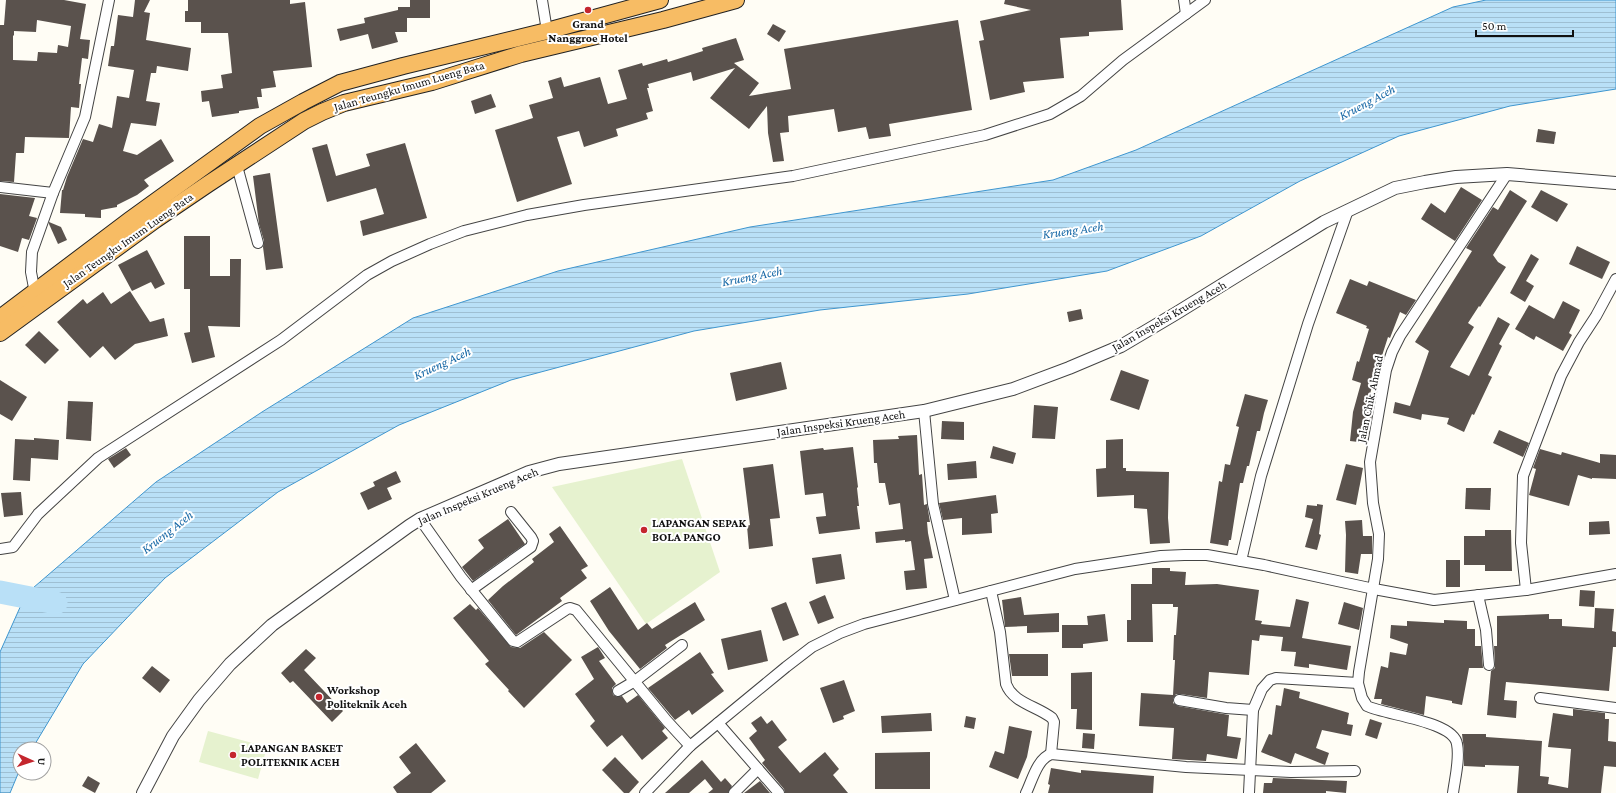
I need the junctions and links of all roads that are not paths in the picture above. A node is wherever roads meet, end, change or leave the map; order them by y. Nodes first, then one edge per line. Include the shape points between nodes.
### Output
1 (109, 0) edge
2 (542, 0) edge
3 (660, 0) edge
4 (736, 0) edge
5 (1184, 0) edge
6 (1205, 0) edge
7 (1186, 14) junction
8 (547, 31) junction
9 (340, 84) junction
10 (344, 102) junction
11 (237, 166) junction
12 (1507, 174) junction
13 (1616, 183) edge
14 (0, 187) edge
15 (53, 193) junction
16 (1348, 210) junction
17 (258, 243) dead end
18 (1616, 279) edge
19 (35, 292) junction
20 (0, 318) edge
21 (0, 333) edge
22 (924, 411) junction
23 (511, 512) dead end
24 (420, 519) junction
25 (0, 549) edge
26 (1241, 561) junction
27 (1616, 574) edge
28 (1374, 589) junction
29 (471, 590) junction
30 (1526, 590) junction
31 (991, 591) junction
32 (1478, 595) junction
33 (955, 600) junction
34 (682, 645) dead end
35 (1489, 665) dead end
36 (635, 681) junction
37 (1358, 683) junction
38 (618, 691) dead end
39 (1540, 698) dead end
40 (1179, 700) dead end
41 (1616, 708) edge
42 (1253, 710) junction
43 (718, 724) junction
44 (690, 746) junction
45 (1051, 754) junction
46 (758, 769) junction
47 (1250, 770) junction
48 (1355, 771) dead end
49 (143, 793) edge
50 (645, 793) edge
51 (734, 793) edge
52 (779, 793) edge
53 (1026, 793) edge
54 (1249, 793) edge
55 (1453, 793) edge

1 - 15 street via 85,117
2 - 8 street
3 - 8 highway, Jalan Teungku Imum Lueng Bata
4 - 10 highway, Jalan Teungku Imum Lueng Bata via 521,54 432,82
5 - 7 street
6 - 7 street
7 - 25 street via 1123,60 1081,96 1050,114 985,135 793,176 584,204 527,215 464,231 424,246 367,275 281,340 98,458 38,514 13,548
8 - 9 highway, Jalan Teungku Imum Lueng Bata via 402,66
9 - 10 highway
9 - 19 highway, Jalan Teungku Imum Lueng Bata via 260,126
10 - 11 highway, Jalan Teungku Imum Lueng Bata via 304,122
11 - 17 street
11 - 21 highway, Jalan Teungku Imum Lueng Bata via 155,220
12 - 13 street, Jalan Inspeksi Krueng Aceh
12 - 16 street, Jalan Inspeksi Krueng Aceh via 1456,177 1395,188
12 - 28 street, Jalan Chik. Ahmad via 1400,336 1386,370 1370,462 1372,503 1379,534
14 - 15 street
15 - 19 street via 32,252 31,272
16 - 22 street, Jalan Inspeksi Krueng Aceh via 1324,222 1121,346 1013,388
16 - 26 street via 1308,324 1260,476
18 - 30 street via 1561,376 1523,476 1521,543
19 - 20 highway, Jalan Teungku Imum Lueng Bata
22 - 24 street, Jalan Inspeksi Krueng Aceh via 559,464 529,472
22 - 33 street via 933,504
23 - 29 street via 531,537 531,547
24 - 29 street
24 - 49 street, Jalan Inspeksi Krueng Aceh via 272,625 230,664 173,736
26 - 28 street
26 - 31 street via 1207,555 1160,556 1075,569
27 - 30 street
28 - 32 street via 1434,600
28 - 37 street, Jalan Chik. Ahmad
29 - 36 street via 515,642 567,609 576,610
30 - 32 street
31 - 33 street
31 - 45 street via 1000,632 1006,684 1009,691 1052,718 1054,722
32 - 35 street via 1486,630
33 - 43 street via 864,624 812,647
34 - 36 street
36 - 38 street
36 - 44 street
37 - 42 street via 1276,678 1270,680 1262,689
37 - 55 street via 1366,706 1428,724 1453,735 1457,743
39 - 41 street
40 - 42 street
42 - 47 street
43 - 44 street
43 - 46 street
44 - 50 street
45 - 47 street via 1186,767
45 - 53 street via 1040,762
46 - 51 street
46 - 52 street
47 - 48 street
47 - 54 street

